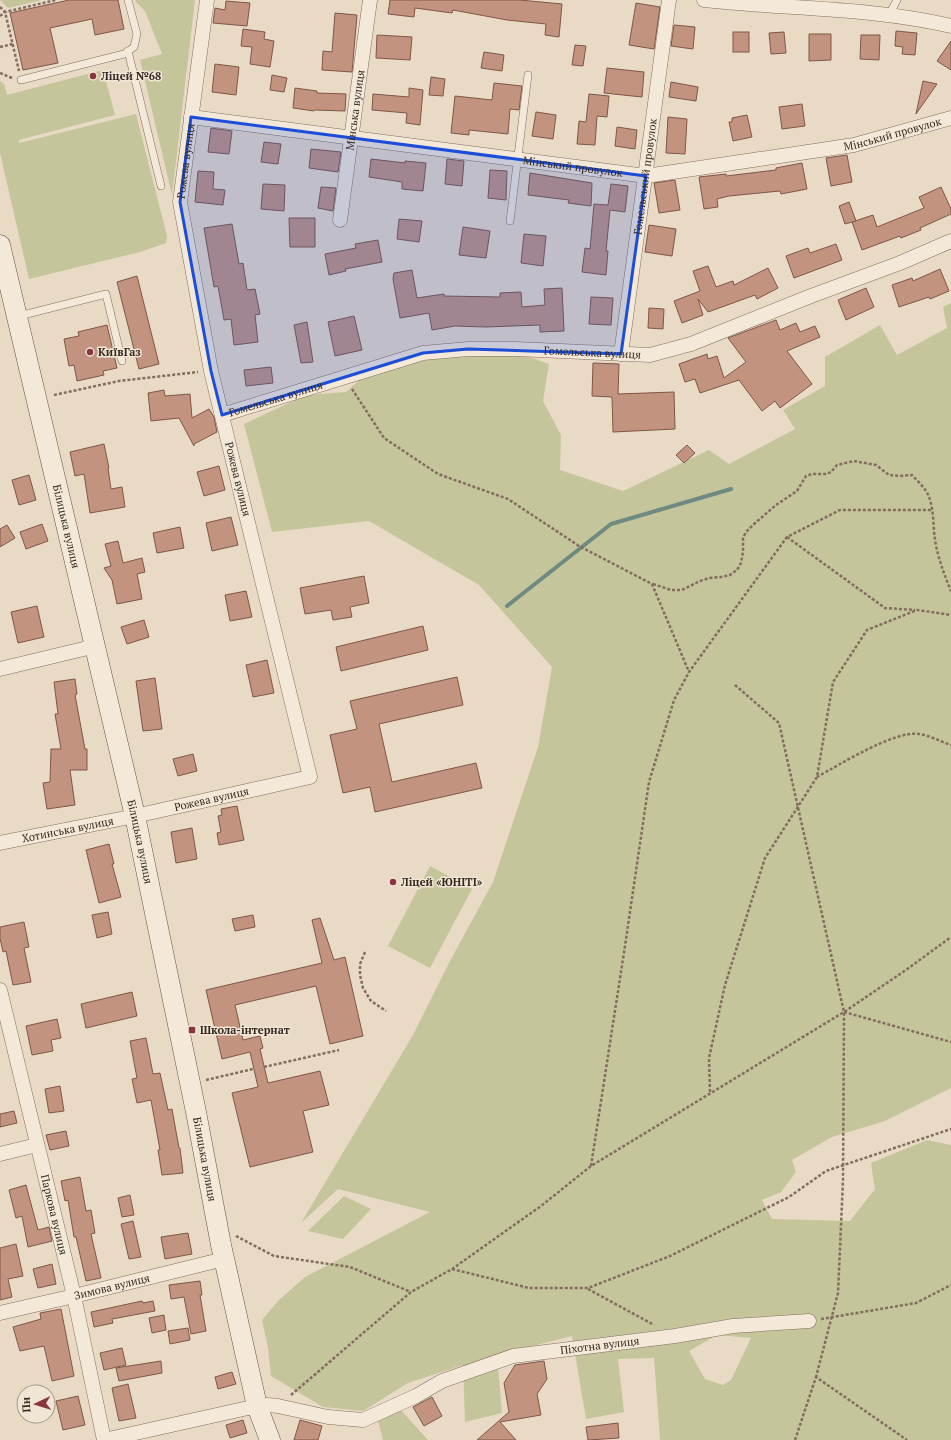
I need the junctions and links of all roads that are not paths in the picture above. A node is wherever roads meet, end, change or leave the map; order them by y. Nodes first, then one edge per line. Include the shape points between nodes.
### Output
1 (128, 0) edge
2 (207, 0) edge
3 (370, 0) edge
4 (668, 0) edge
5 (704, 0) edge
6 (897, 0) edge
7 (890, 15) junction
8 (951, 26) edge
9 (128, 51) junction
10 (528, 75) dead end
11 (21, 80) road end
12 (191, 117) junction
13 (951, 118) edge
14 (350, 138) junction
15 (517, 160) junction
16 (646, 176) junction
17 (161, 186) dead end
18 (340, 220) dead end
19 (510, 221) dead end
20 (951, 241) edge
21 (0, 245) edge
22 (6, 296) edge
23 (17, 317) junction
24 (621, 354) junction
25 (122, 361) dead end
26 (222, 415) junction
27 (96, 646) junction
28 (0, 669) edge
29 (135, 816) junction
30 (0, 843) edge
31 (0, 990) edge
32 (37, 1145) junction
33 (0, 1154) edge
34 (224, 1258) junction
35 (74, 1296) junction
36 (0, 1313) edge
37 (809, 1321) road end
38 (257, 1406) junction
39 (104, 1440) edge
40 (270, 1440) edge

1 - 9 lane via 137,34 134,47
2 - 12 street, Рожева вулиця
3 - 14 street, Мінська вулиця
4 - 16 street, Гомельський провулок
5 - 7 street
6 - 7 lane
7 - 8 street
9 - 11 lane
9 - 17 lane
10 - 15 lane
12 - 14 street, Мінський провулок
12 - 26 street, Рожева вулиця via 180,202 211,371
13 - 16 street, Мінський провулок via 854,145
14 - 15 street, Мінський провулок
14 - 18 street, Мінська вулиця
15 - 16 street, Мінський провулок
15 - 19 lane
16 - 24 street, Гомельський провулок
20 - 24 street, Гомельська вулиця via 900,264 690,344 650,355
21 - 22 main road, Білицька вулиця
22 - 23 main road, Білицька вулиця
23 - 25 lane via 106,294
23 - 27 main road, Білицька вулиця
24 - 26 street, Гомельська вулиця via 468,349 423,353
26 - 29 street, Рожева вулиця via 310,777
27 - 28 street
27 - 29 main road, Білицька вулиця
29 - 30 street, Хотинська вулиця
29 - 34 main road, Білицька вулиця
31 - 32 street, Паркова вулиця
32 - 33 street
32 - 35 street, Паркова вулиця
34 - 35 street, Зимова вулиця
34 - 38 main road, Білицька вулиця
35 - 36 street, Зимова вулиця
35 - 39 street, Паркова вулиця
37 - 38 street, Піхотна вулиця via 733,1326 513,1356 442,1381 363,1420 328,1417 278,1406
38 - 39 street, Піхотна вулиця
38 - 40 main road, Білицька вулиця

